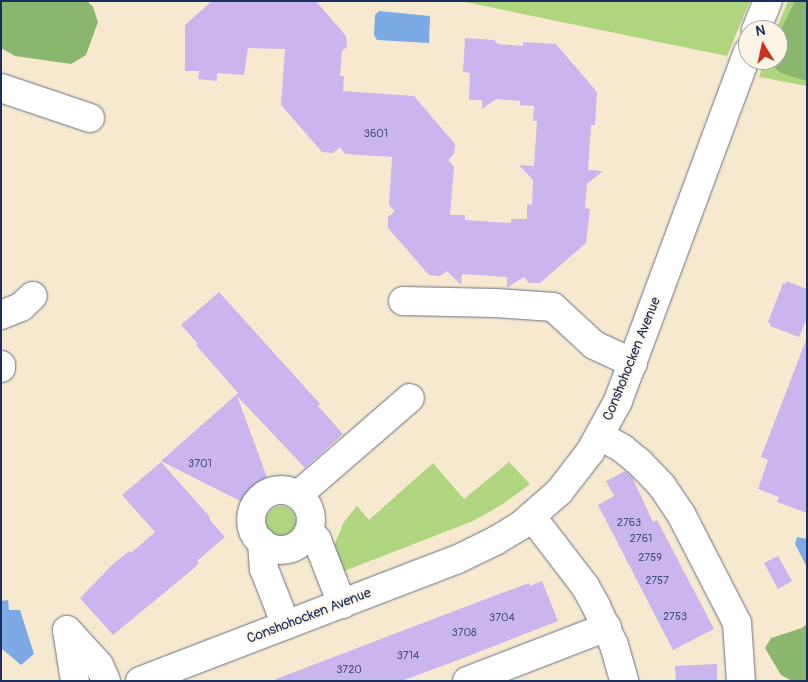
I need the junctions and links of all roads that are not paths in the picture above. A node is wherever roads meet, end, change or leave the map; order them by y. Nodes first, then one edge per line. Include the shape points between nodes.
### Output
1 (768, 1) edge
2 (760, 20) edge
3 (741, 70) edge
4 (1, 88) edge
5 (90, 118) dead end
6 (33, 296) dead end
7 (403, 301) dead end
8 (1, 315) edge
9 (633, 363) junction
10 (410, 398) dead end
11 (600, 436) junction
12 (298, 495) junction
13 (532, 517) junction
14 (309, 531) junction
15 (262, 542) junction
16 (342, 604) junction
17 (286, 625) junction
18 (607, 627) junction
19 (504, 674) edge
20 (75, 681) edge
21 (106, 681) edge
22 (140, 681) edge
23 (467, 681) edge
24 (624, 681) edge
25 (741, 681) edge

1 - 2 street
3 - 9 street, Conshohocken Avenue
4 - 5 street
6 - 8 street via 21,307
7 - 9 street via 553,307 594,345
9 - 11 street, Conshohocken Avenue
10 - 12 street
11 - 13 street, Conshohocken Avenue via 568,482
11 - 25 street via 640,463 662,486 681,514 737,624
12 - 14 street via 310,511
12 - 15 street via 280,490 262,497 256,504 251,523
13 - 16 street, Conshohocken Avenue via 495,541 456,560
13 - 18 street via 585,586
14 - 15 street via 296,546 286,550 276,550
14 - 16 street via 317,540
15 - 17 street via 264,569
16 - 17 street, Conshohocken Avenue
17 - 22 street, Conshohocken Avenue
18 - 19 street
18 - 24 street
19 - 23 street
20 - 21 street via 67,630 99,665

